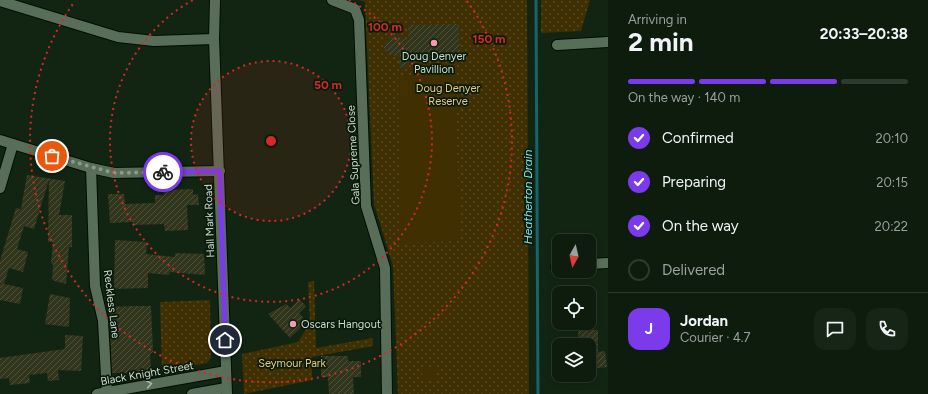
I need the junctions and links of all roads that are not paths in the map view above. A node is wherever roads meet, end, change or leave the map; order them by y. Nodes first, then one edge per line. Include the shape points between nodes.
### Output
1 (215, 0) edge
2 (332, 0) edge
3 (0, 1) edge
4 (214, 39) junction
5 (608, 42) edge
6 (557, 45) dead end
7 (0, 140) edge
8 (14, 144) junction
9 (91, 168) junction
10 (220, 171) junction
11 (0, 188) edge
12 (608, 263) edge
13 (596, 264) edge
14 (226, 371) junction
15 (227, 391) edge
16 (103, 393) edge
17 (192, 394) edge
18 (387, 394) edge

1 - 4 street, Hall Mark Road
2 - 18 street, Gala Supreme Close via 356,9 359,20 366,206 385,268
3 - 4 street via 118,37 154,41
4 - 10 street, Hall Mark Road
5 - 6 street
7 - 8 street
8 - 9 street
8 - 11 street
9 - 10 street via 114,173
9 - 16 street, Reckless Lane via 95,286 103,321
10 - 14 street, Hall Mark Road
12 - 13 street
14 - 15 street, Hall Mark Road
16 -> 14 street, Black Knight Street
15 - 17 street

